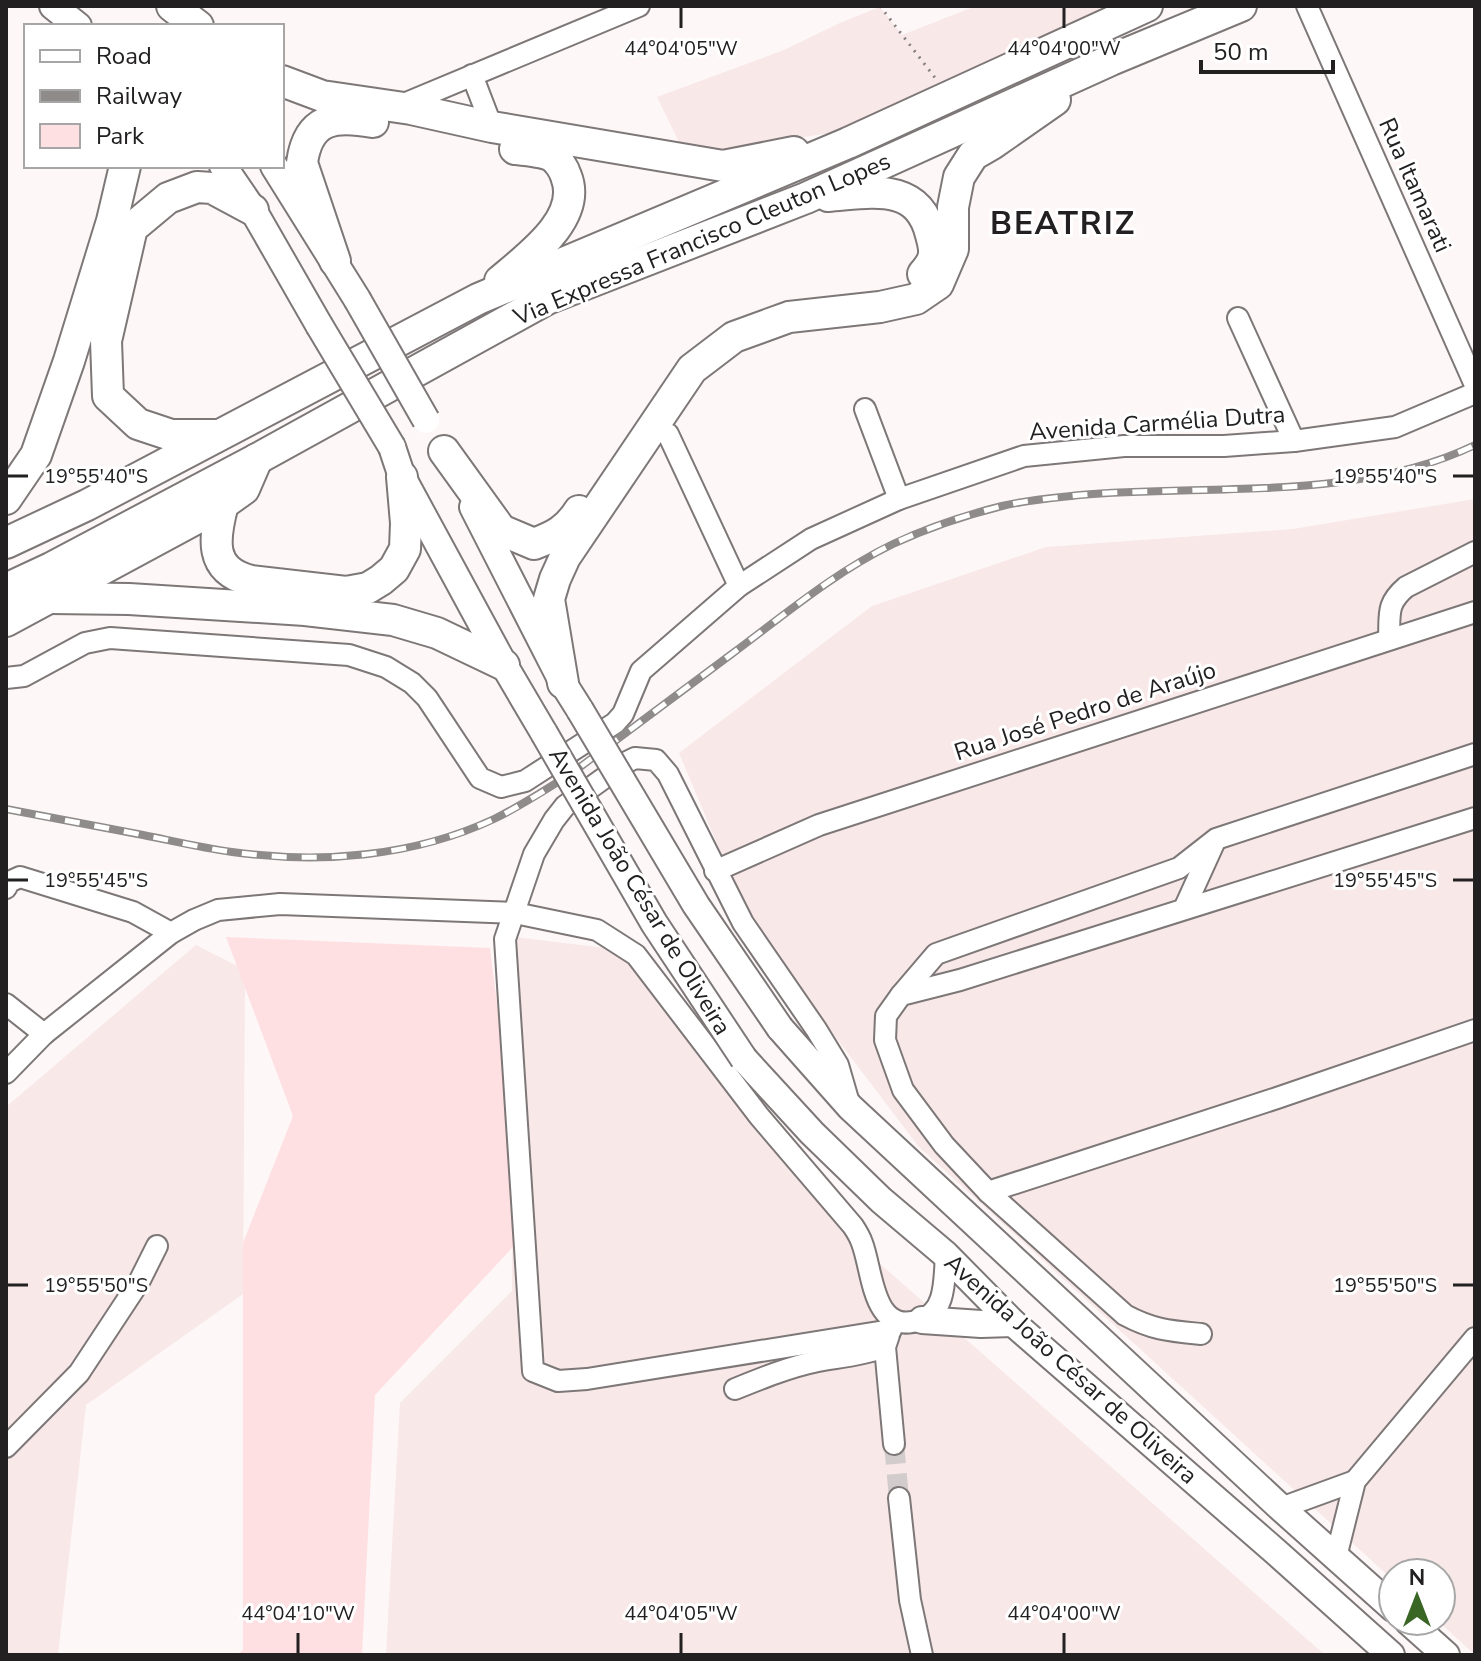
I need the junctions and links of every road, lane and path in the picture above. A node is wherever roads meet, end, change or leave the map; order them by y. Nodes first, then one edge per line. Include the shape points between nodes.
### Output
1 (53, 6) edge
2 (170, 6) edge
3 (639, 6) edge
4 (880, 6) edge
5 (1147, 6) edge
6 (1241, 6) edge
7 (1307, 6) edge
8 (76, 24) edge
9 (180, 24) edge
10 (195, 24) edge
11 (1111, 60) junction
12 (472, 75) junction
13 (284, 82) edge
14 (949, 95) junction
15 (395, 108) junction
16 (492, 127) junction
17 (848, 143) junction
18 (124, 168) edge
19 (224, 168) edge
20 (275, 168) edge
21 (806, 198) junction
22 (253, 210) junction
23 (335, 261) junction
24 (478, 299) junction
25 (1238, 318) dead end
26 (1475, 385) edge
27 (1475, 393) edge
28 (865, 409) dead end
29 (668, 434) dead end
30 (222, 435) junction
31 (1294, 441) junction
32 (444, 451) junction
33 (257, 459) junction
34 (402, 477) junction
35 (6, 499) edge
36 (899, 499) junction
37 (223, 504) junction
38 (6, 543) edge
39 (1475, 552) edge
40 (739, 586) junction
41 (6, 589) edge
42 (50, 598) junction
43 (1475, 612) edge
44 (6, 621) edge
45 (1389, 639) junction
46 (504, 665) junction
47 (6, 678) edge
48 (563, 683) junction
49 (1475, 754) edge
50 (1475, 818) edge
51 (1216, 839) junction
52 (715, 871) junction
53 (6, 888) edge
54 (1184, 909) junction
55 (515, 913) junction
56 (171, 933) junction
57 (901, 995) junction
58 (6, 1004) edge
59 (1475, 1030) edge
60 (44, 1034) junction
61 (6, 1073) edge
62 (850, 1107) junction
63 (988, 1192) junction
64 (157, 1246) dead end
65 (946, 1255) junction
66 (922, 1320) junction
67 (1013, 1323) junction
68 (890, 1332) junction
69 (1201, 1334) dead end
70 (1475, 1338) edge
71 (735, 1389) dead end
72 (894, 1444) tunnel mouth
73 (6, 1447) edge
74 (1355, 1481) junction
75 (899, 1498) tunnel mouth
76 (1281, 1508) junction
77 (1336, 1557) junction
78 (1377, 1594) edge
79 (1426, 1637) edge
80 (922, 1655) edge
81 (1391, 1655) edge
82 (1446, 1655) edge

1 - 8 main road
2 - 9 main road
2 - 10 highway
3 - 12 street
4 - 14 path
5 - 14 highway, Via Expressa Francisco Cleuton Lopes
6 - 11 highway, Via Expressa Francisco Cleuton Lopes
7 - 26 street, Rua Itamarati
11 - 21 highway, Via Expressa Francisco Cleuton Lopes
11 - 48 highway via 973,155 959,177 953,249 938,284 916,299 880,307 789,317 734,337 692,369 555,579 549,599
12 - 15 street
12 - 16 street
13 - 15 highway via 322,96
14 - 17 highway, Via Expressa Francisco Cleuton Lopes
15 - 16 highway
16 - 17 highway via 723,166
17 - 24 highway, Via Expressa Francisco Cleuton Lopes
18 - 35 highway via 104,249 36,455
19 - 22 main road, Avenida João César de Oliveira
20 - 23 main road, Avenida João César de Oliveira
21 - 32 highway via 890,193 912,202 928,221 935,252 928,268 916,283 878,295 788,304 719,324 679,359 572,522 555,537 534,544 501,530
21 - 33 highway, Via Expressa Francisco Cleuton Lopes via 547,299
22 - 30 highway via 212,188 197,187 168,198 132,228 106,341 108,396 138,424 171,435
22 - 34 main road, Avenida João César de Oliveira, bridge via 392,447
23 - 24 highway via 302,163 313,131 332,119 357,119 551,156 570,184 565,215 539,247
23 - 32 main road, Avenida João César de Oliveira, bridge
24 - 30 highway, Via Expressa Francisco Cleuton Lopes
25 - 31 street
27 - 31 street, Avenida Carmélia Dutra via 1395,427
28 - 36 street
29 - 40 street
30 - 38 highway, Via Expressa Francisco Cleuton Lopes
31 - 36 street, Avenida Carmélia Dutra via 1124,446 1024,456
32 - 48 main road, Avenida João César de Oliveira
33 - 37 highway via 244,489
33 - 41 highway, Via Expressa Francisco Cleuton Lopes
34 - 37 highway via 405,549 381,580 346,592 239,578 221,563 216,548
34 - 46 main road, Avenida João César de Oliveira
36 - 40 street, Avenida Carmélia Dutra via 811,539
37 - 42 highway
39 - 45 street via 1397,595 1390,605
40 - 47 street, Avenida Carmélia Dutra via 641,671 615,723 525,781 501,787 480,778 412,683 386,667 349,655 110,638 85,643 24,676
42 - 44 highway
42 - 46 highway via 305,610 393,620 437,633
43 - 45 street, Rua José Pedro de Araújo
45 - 52 street, Rua José Pedro de Araújo via 819,825
46 - 65 main road, Avenida João César de Oliveira, bridge via 654,923 744,1059 881,1200
48 - 62 main road, Avenida João César de Oliveira, bridge via 696,905 780,1028
49 - 51 street
50 - 54 street
51 - 54 street
51 - 57 street via 1179,868 936,954
52 - 55 street via 668,774 656,760 635,758 559,813 534,854
52 - 62 street via 743,923 838,1065
53 - 56 street via 20,877 133,912
54 - 57 street
55 - 56 street via 280,904 218,910
55 - 68 street via 597,930 636,955 759,1116 853,1226
55 - 68 street via 505,939 533,1371 558,1381 587,1379
56 - 60 street
57 - 63 street via 886,1016 885,1040 903,1090
58 - 60 street
59 - 63 street
60 - 61 street
62 - 76 main road, Avenida João César de Oliveira
63 - 69 street via 1125,1315 1146,1326
64 - 73 street via 79,1373
65 - 66 street via 941,1301
65 - 67 main road, Avenida João César de Oliveira
66 - 67 main road
66 - 68 street
67 - 81 main road, Avenida João César de Oliveira
68 - 71 street via 870,1352 775,1373
68 - 72 street
70 - 74 street
74 - 76 street
74 - 77 street
75 - 80 street
76 - 77 main road, Avenida João César de Oliveira
77 - 78 main road, Avenida João César de Oliveira
79 - 82 main road

